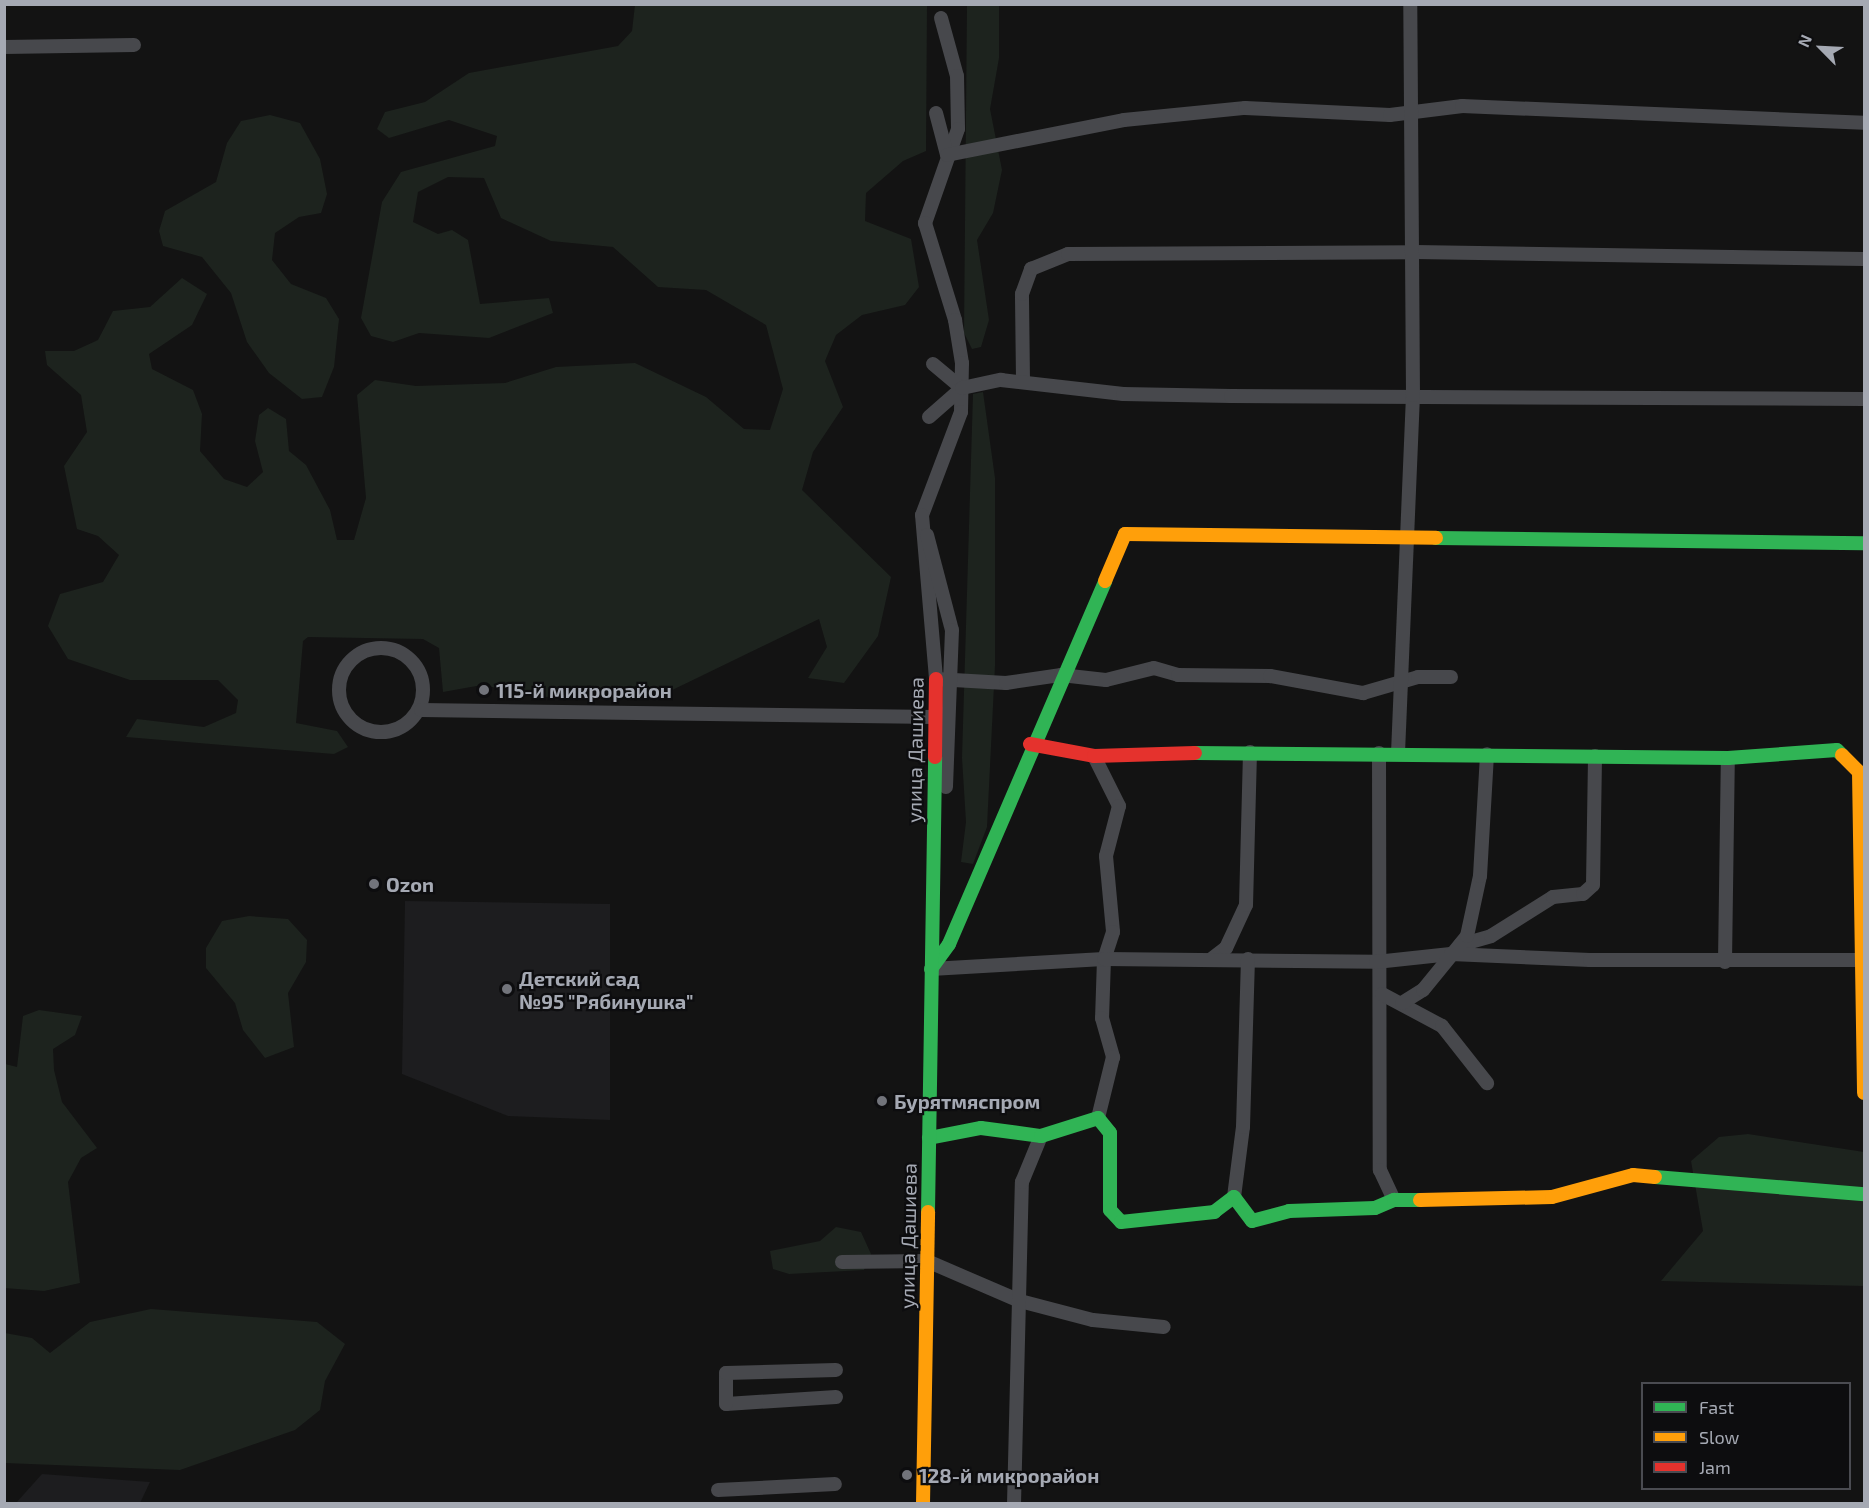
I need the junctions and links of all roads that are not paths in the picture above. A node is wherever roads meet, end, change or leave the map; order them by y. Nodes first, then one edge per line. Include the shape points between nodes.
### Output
1 (1410, 4) edge
2 (941, 18) dead end
3 (134, 45) dead end
4 (4, 47) edge
5 (936, 113) dead end
6 (1411, 115) junction
7 (1864, 123) edge
8 (947, 155) junction
9 (1414, 252) junction
10 (1864, 259) edge
11 (933, 364) dead end
12 (1023, 380) junction
13 (962, 387) junction
14 (1413, 395) junction
15 (1864, 399) edge
16 (929, 417) dead end
17 (922, 515) junction
18 (1409, 536) junction
19 (1864, 543) edge
20 (1061, 675) junction
21 (1451, 676) dead end
22 (936, 679) junction
23 (950, 679) junction
24 (1401, 686) junction
25 (421, 710) junction
26 (935, 717) junction
27 (1030, 744) junction
28 (1250, 752) junction
29 (1379, 753) junction
30 (1398, 753) junction
31 (1486, 754) junction
32 (1095, 756) junction
33 (1595, 756) junction
34 (1728, 758) junction
35 (946, 787) dead end
36 (1456, 949) junction
37 (1104, 959) junction
38 (1248, 959) junction
39 (1210, 960) junction
40 (1862, 960) junction
41 (1376, 962) junction
42 (1725, 962) junction
43 (931, 969) junction
44 (1382, 994) junction
45 (1402, 1003) junction
46 (1487, 1083) dead end
47 (1864, 1093) edge
48 (1098, 1118) junction
49 (1041, 1136) junction
50 (929, 1138) junction
51 (1864, 1194) edge
52 (1234, 1197) junction
53 (1394, 1200) junction
54 (927, 1261) junction
55 (842, 1262) dead end
56 (1020, 1301) junction
57 (1164, 1327) dead end
58 (836, 1370) dead end
59 (836, 1397) dead end
60 (835, 1484) dead end
61 (718, 1490) dead end
62 (924, 1503) edge
63 (1014, 1503) edge

1 - 6 street
2 - 8 street, улица Дашиева via 957,76 958,129
3 - 4 street
5 - 8 street
6 - 7 street via 1462,106
6 - 8 street via 1198,110
6 - 9 street
8 - 13 street, улица Дашиева via 925,223 955,320
9 - 10 street
9 - 12 street via 1068,254 1031,268 1025,285
9 - 14 street
11 - 13 street
12 - 13 street
12 - 14 street via 1123,394
13 - 16 street
13 - 17 street, улица Дашиева via 961,412
14 - 15 street
14 - 18 street
17 - 22 street, улица Дашиева
17 - 23 street via 952,630
18 - 19 street
18 - 20 street via 1125,534
18 - 24 street
20 - 23 street via 1006,683
20 - 24 street via 1106,680 1154,668 1178,675 1270,676 1363,693
20 - 27 street
21 - 24 street via 1418,677
22 - 23 street
22 - 26 street, улица Дашиева
23 - 35 street
24 - 30 street
25 - 25 street via 423,687 415,664 396,650 372,647 351,659 340,680 340,704 354,723 376,732 388,730
25 - 26 street
26 - 43 street, улица Дашиева
27 - 32 street
27 - 43 street via 953,935
28 - 29 street
28 - 32 street
28 - 39 street via 1246,905 1226,948
29 - 30 street
29 - 41 street
30 - 31 street
31 - 33 street
31 - 36 street via 1480,876 1467,936
32 - 37 street via 1119,806 1107,856 1113,932
33 - 34 street
33 - 36 street via 1593,885 1583,894 1553,897 1491,936
34 - 40 street via 1816,750 1850,757 1859,772
34 - 42 street
36 - 41 street
36 - 42 street
36 - 45 street via 1423,990
37 - 39 street
37 - 43 street
37 - 48 street via 1102,1018 1113,1057
38 - 39 street
38 - 41 street
38 - 52 street via 1243,1127
40 - 42 street
40 - 47 street
41 - 44 street
43 - 50 street, улица Дашиева
44 - 45 street
44 - 53 street via 1380,1170
45 - 46 street via 1442,1026
48 - 49 street
48 - 52 street via 1110,1133 1110,1210 1121,1222 1214,1212
49 - 50 street via 981,1128
49 - 56 street via 1022,1182
50 - 54 street, улица Дашиева
51 - 53 street via 1634,1175 1552,1197
52 - 53 street via 1252,1221 1289,1211 1375,1208
54 - 55 street
54 - 56 street
54 - 62 street, улица Дашиева
56 - 57 street via 1094,1320
56 - 63 street
58 - 59 street via 726,1373 726,1404
60 - 61 street

